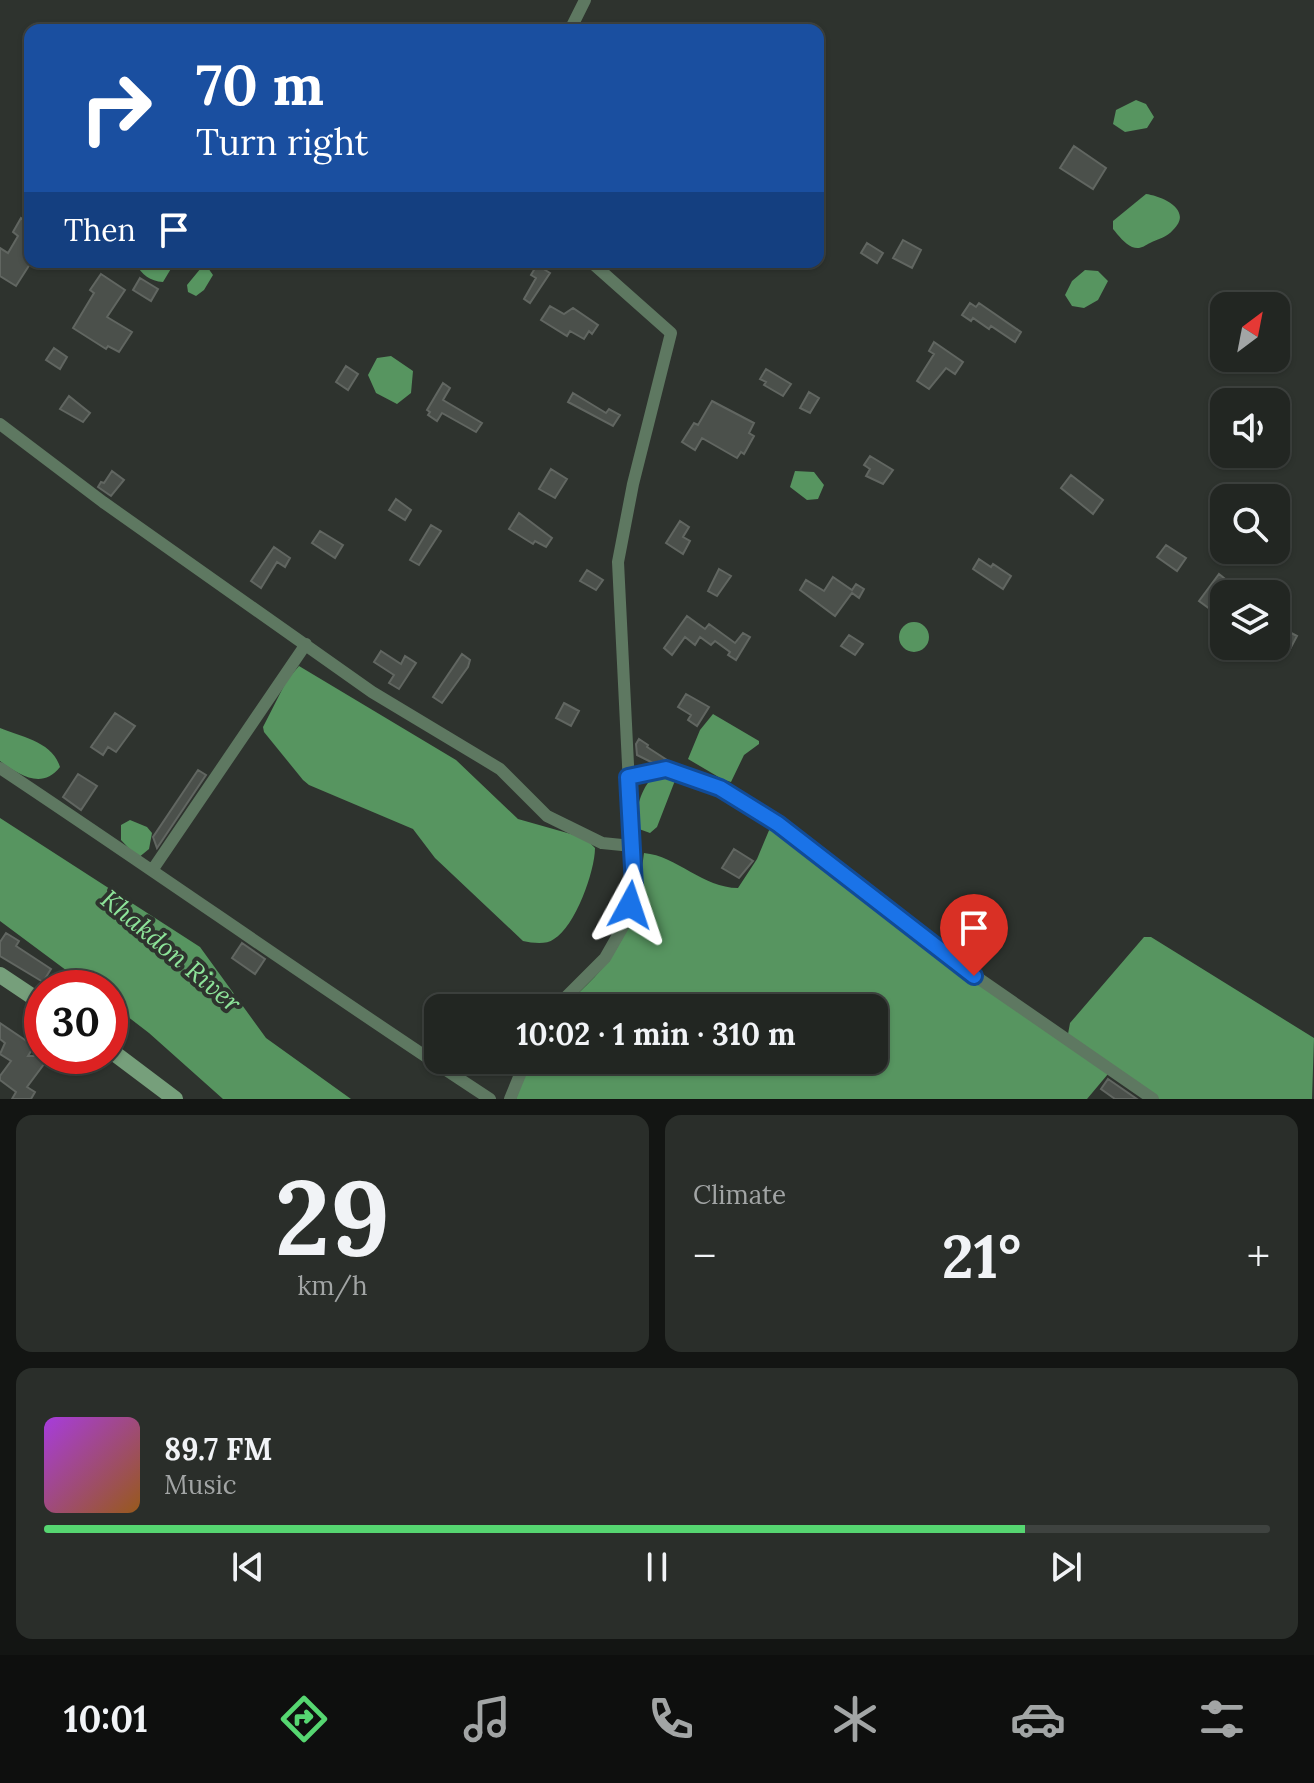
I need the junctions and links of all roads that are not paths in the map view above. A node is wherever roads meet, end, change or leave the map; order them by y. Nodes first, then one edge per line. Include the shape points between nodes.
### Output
1 (585, 0) edge
2 (573, 24) edge
3 (598, 268) edge
4 (0, 424) edge
5 (306, 644) junction
6 (0, 768) edge
7 (628, 777) junction
8 (632, 846) junction
9 (153, 869) junction
10 (0, 975) edge
11 (24, 991) edge
12 (569, 994) edge
13 (128, 1064) edge
14 (520, 1074) edge
15 (175, 1099) edge
16 (490, 1099) edge
17 (510, 1099) edge
18 (1153, 1099) edge

1 - 2 street
3 - 7 street via 671,333 618,562
4 - 5 street
5 - 8 street via 372,692 500,769 547,816 602,843
5 - 9 street
6 - 9 street
7 - 8 street
7 - 18 street via 666,769 720,788 760,812 952,960
8 - 12 street via 634,886 625,923 605,958
9 - 16 street
10 - 11 street
13 - 15 street
14 - 17 street

